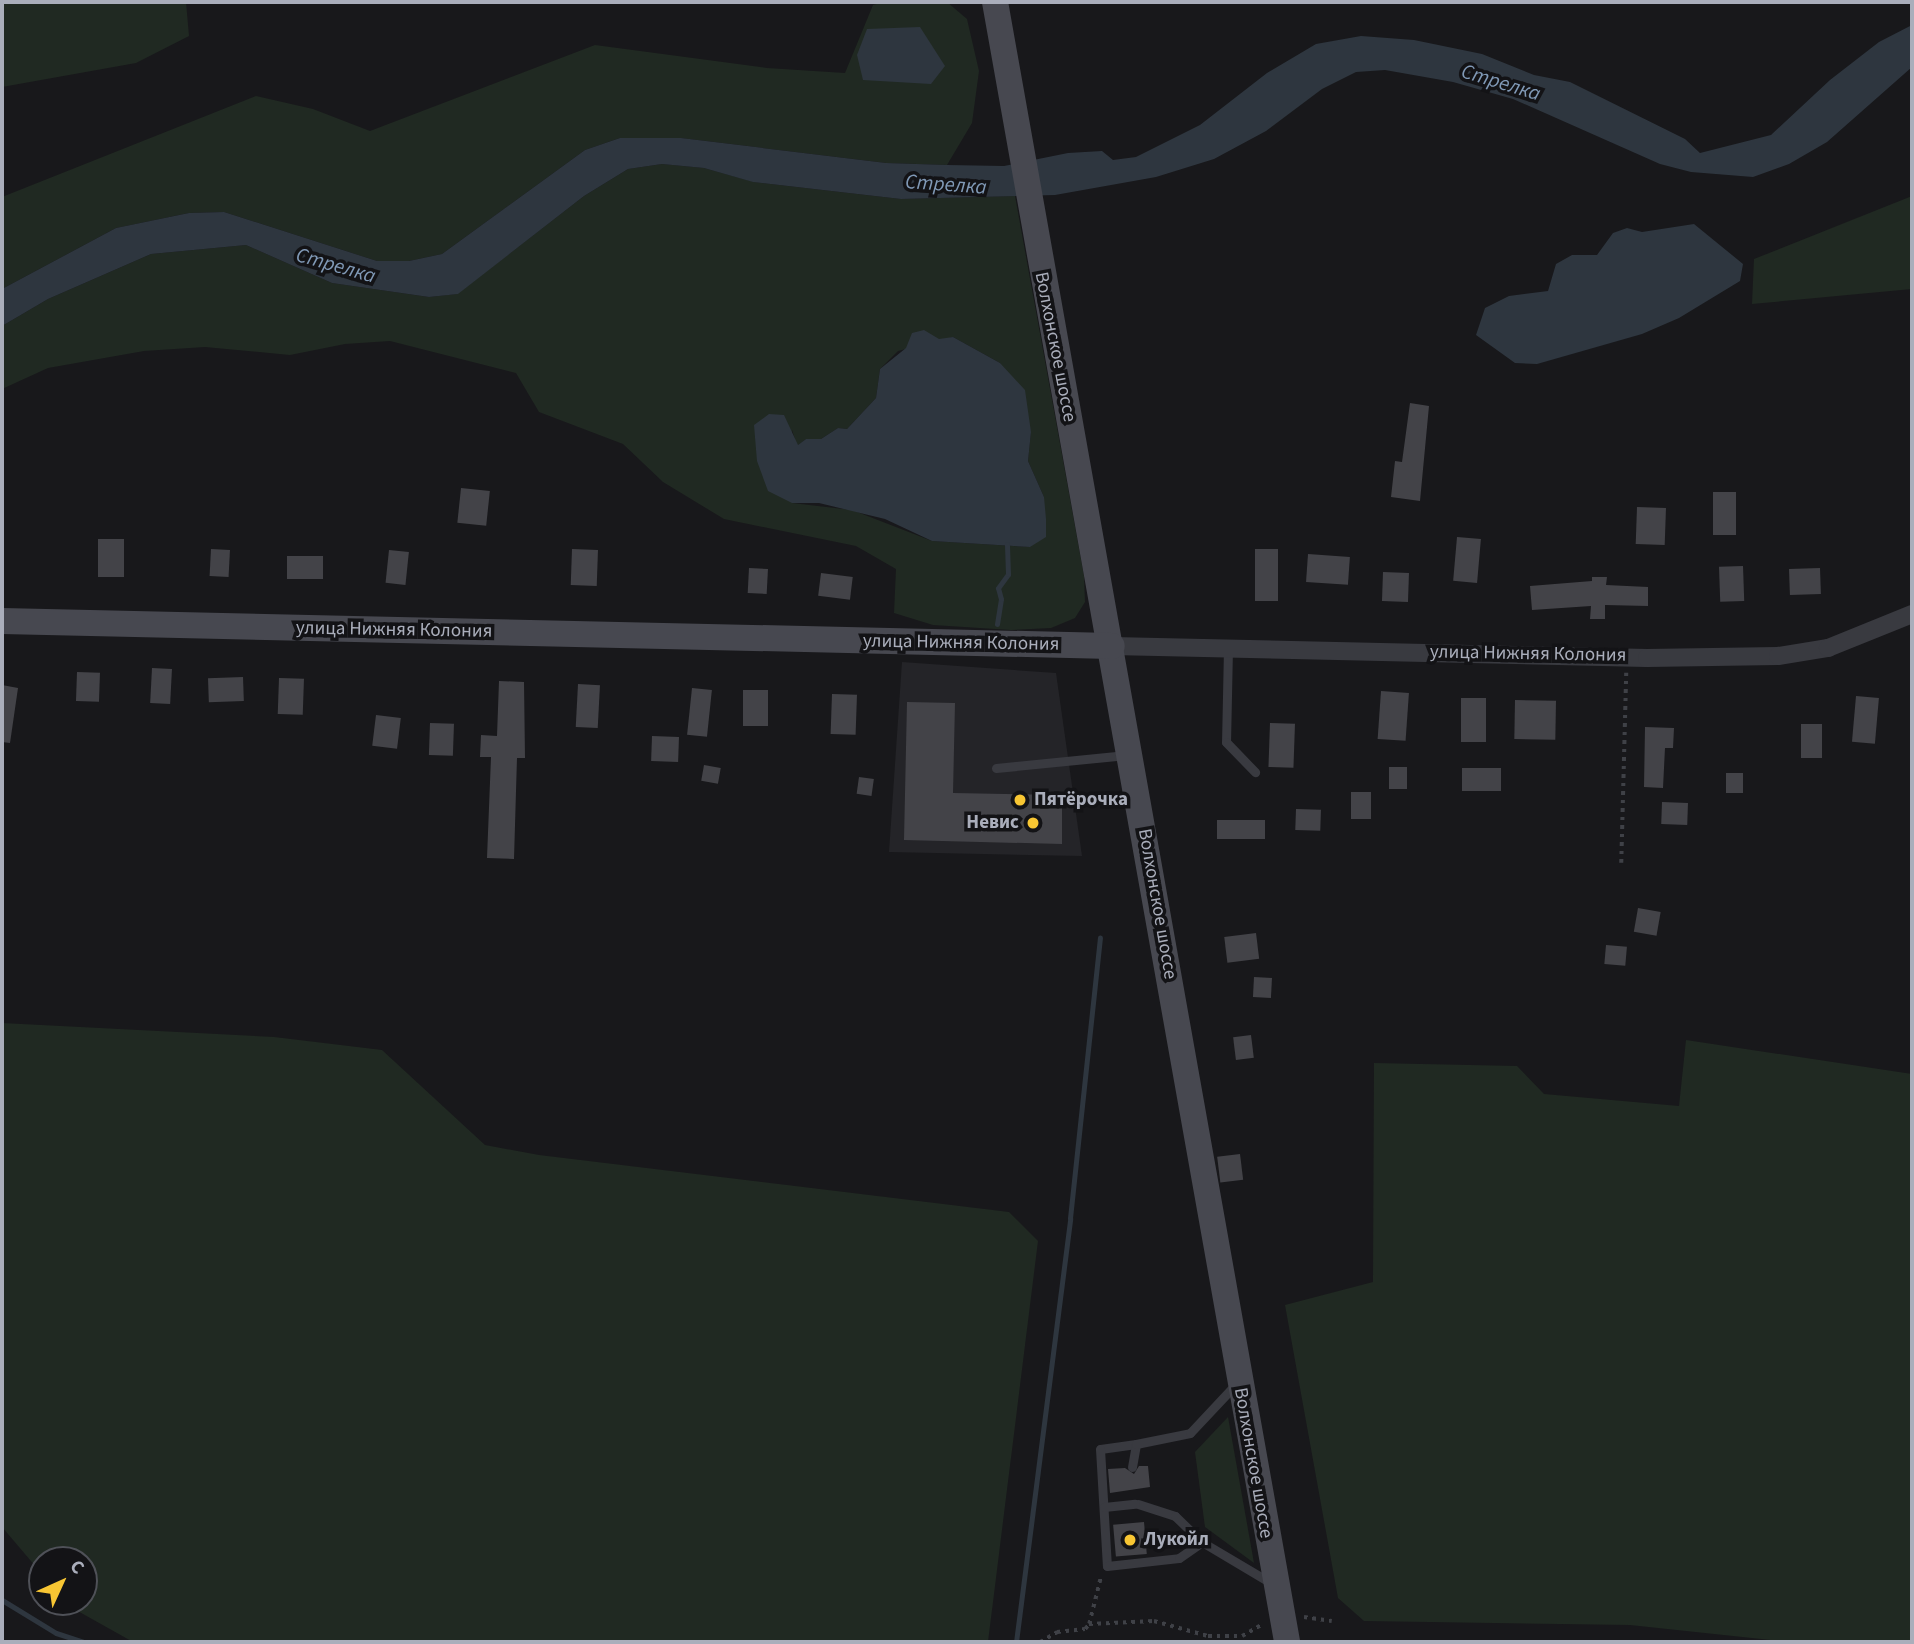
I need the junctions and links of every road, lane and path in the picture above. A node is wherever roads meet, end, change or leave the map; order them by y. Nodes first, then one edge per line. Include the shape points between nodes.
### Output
1 (995, 2) edge
2 (1912, 614) edge
3 (2, 621) edge
4 (1112, 646) junction
5 (1228, 647) junction
6 (1626, 657) junction
7 (1131, 754) junction
8 (996, 768) dead end
9 (1255, 772) dead end
10 (1621, 863) dead end
11 (1238, 1382) junction
12 (1136, 1444) junction
13 (1132, 1467) dead end
14 (1104, 1507) junction
15 (1202, 1542) junction
16 (1101, 1577) dead end
17 (1275, 1586) junction
18 (1281, 1613) junction
19 (1332, 1621) dead end
20 (1088, 1624) junction
21 (1040, 1642) edge
22 (1287, 1642) edge

1 - 4 main road, Волхонское шоссе
2 - 6 street, улица Нижняя Колония via 1828,648 1800,654
3 - 4 main road, улица Нижняя Колония
4 - 5 street, улица Нижняя Колония
4 - 7 main road, Волхонское шоссе
5 - 6 street, улица Нижняя Колония
5 - 9 lane via 1226,742
6 - 10 path
7 - 8 lane
7 - 11 main road, Волхонское шоссе
11 - 12 lane via 1190,1433
11 - 17 main road, Волхонское шоссе
12 - 13 lane
12 - 14 lane via 1100,1449
14 - 15 lane via 1137,1504 1175,1516
14 - 15 lane via 1107,1566 1179,1558
15 - 17 lane
16 - 20 path
17 - 18 main road, Волхонское шоссе
18 - 19 path
18 - 20 path via 1242,1636 1208,1636 1154,1621
18 - 22 main road, Волхонское шоссе
20 - 21 path

